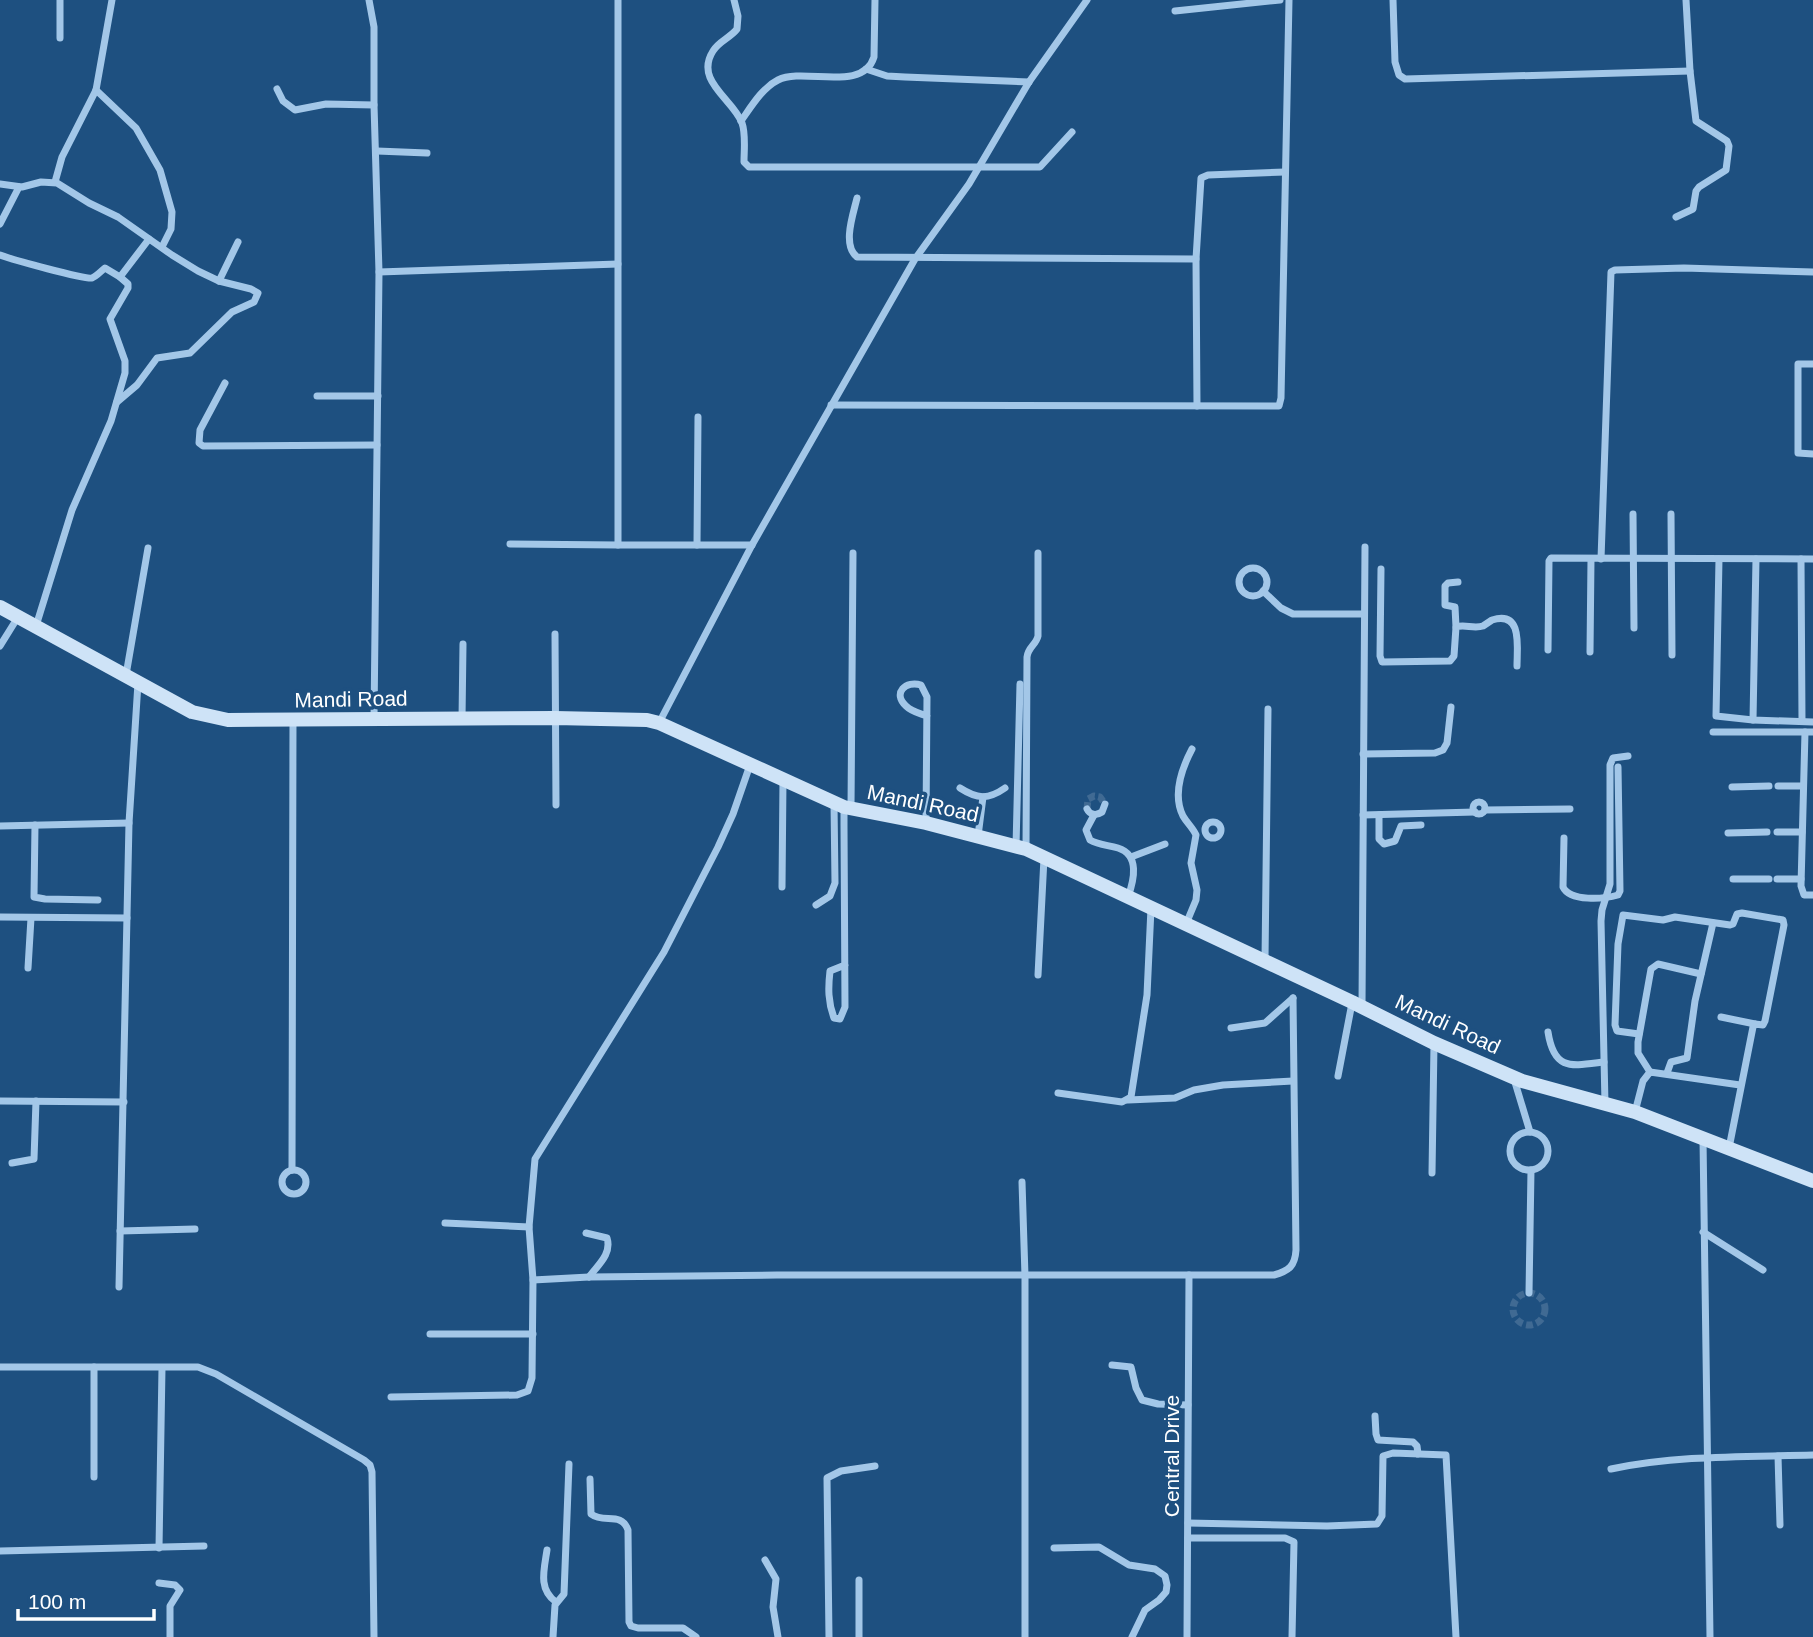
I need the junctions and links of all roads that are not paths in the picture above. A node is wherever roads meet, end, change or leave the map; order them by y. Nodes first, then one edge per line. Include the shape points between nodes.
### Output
1 (60, 0) edge
2 (112, 0) edge
3 (369, 0) edge
4 (618, 0) edge
5 (734, 0) edge
6 (875, 0) edge
7 (1087, 0) edge
8 (1280, 0) edge
9 (1289, 0) edge
10 (1393, 0) edge
11 (1686, 0) edge
12 (1175, 10) dead end
13 (60, 38) dead end
14 (866, 69) junction
15 (1690, 71) junction
16 (1030, 82) junction
17 (277, 89) dead end
18 (96, 90) junction
19 (374, 105) junction
20 (741, 121) junction
21 (1072, 132) dead end
22 (377, 152) junction
23 (426, 153) dead end
24 (980, 167) junction
25 (1285, 172) junction
26 (55, 182) junction
27 (0, 184) edge
28 (19, 187) junction
29 (857, 198) dead end
30 (1676, 217) dead end
31 (0, 224) edge
32 (149, 239) junction
33 (238, 242) dead end
34 (162, 247) junction
35 (0, 255) edge
36 (915, 259) junction
37 (1196, 259) junction
38 (618, 264) junction
39 (379, 272) junction
40 (1813, 272) edge
41 (120, 277) junction
42 (219, 281) junction
43 (1813, 363) edge
44 (226, 383) dead end
45 (317, 396) dead end
46 (378, 396) junction
47 (117, 402) junction
48 (831, 405) junction
49 (1197, 406) junction
50 (698, 417) dead end
51 (377, 445) junction
52 (1813, 454) edge
53 (1633, 514) dead end
54 (1671, 514) dead end
55 (510, 544) dead end
56 (618, 545) junction
57 (697, 545) junction
58 (752, 545) junction
59 (1365, 547) dead end
60 (148, 548) dead end
61 (853, 553) dead end
62 (1038, 553) dead end
63 (1591, 559) junction
64 (1601, 559) junction
65 (1633, 559) junction
66 (1671, 559) junction
67 (1719, 559) junction
68 (1756, 559) junction
69 (1801, 559) junction
70 (1813, 559) edge
71 (1381, 569) dead end
72 (1458, 582) dead end
73 (1263, 591) dead end
74 (1364, 594) junction
75 (1381, 594) junction
76 (0, 607) edge
77 (1363, 614) junction
78 (18, 617) junction
79 (36, 626) junction
80 (1455, 627) junction
81 (1634, 628) dead end
82 (555, 634) dead end
83 (463, 644) dead end
84 (0, 646) edge
85 (1548, 650) dead end
86 (1590, 652) dead end
87 (1672, 655) dead end
88 (1517, 666) dead end
89 (132, 679) junction
90 (1020, 684) dead end
91 (1451, 707) dead end
92 (1268, 709) dead end
93 (927, 716) junction
94 (555, 718) junction
95 (374, 719) junction
96 (462, 719) junction
97 (293, 720) junction
98 (1753, 720) junction
99 (1802, 721) junction
100 (1813, 722) edge
101 (659, 723) junction
102 (1713, 732) dead end
103 (1809, 732) edge
104 (1192, 749) dead end
105 (1363, 754) junction
106 (1628, 756) dead end
107 (1804, 761) junction
108 (1813, 761) edge
109 (750, 765) junction
110 (1618, 767) dead end
111 (783, 780) junction
112 (1803, 786) junction
113 (1732, 787) dead end
114 (960, 788) dead end
115 (1004, 788) dead end
116 (983, 797) junction
117 (556, 804) dead end
118 (1105, 804) dead end
119 (843, 806) junction
120 (1087, 808) dead end
121 (1570, 809) dead end
122 (1094, 815) junction
123 (1363, 815) junction
124 (1379, 815) junction
125 (129, 823) junction
126 (926, 823) junction
127 (0, 825) edge
128 (35, 825) junction
129 (1421, 825) dead end
130 (1767, 832) dead end
131 (1777, 832) dead end
132 (1802, 832) junction
133 (1206, 833) dead end
134 (1728, 833) dead end
135 (1196, 835) junction
136 (978, 836) junction
137 (1564, 838) dead end
138 (1165, 844) dead end
139 (1021, 848) junction
140 (1131, 857) junction
141 (1044, 858) junction
142 (1813, 871) edge
143 (1801, 875) junction
144 (1733, 879) dead end
145 (782, 887) dead end
146 (1813, 895) edge
147 (1128, 897) junction
148 (1607, 898) junction
149 (98, 900) dead end
150 (816, 905) dead end
151 (1151, 908) junction
152 (0, 917) edge
153 (31, 918) junction
154 (127, 918) junction
155 (1713, 923) junction
156 (1186, 924) junction
157 (1265, 961) junction
158 (845, 965) junction
159 (29, 968) dead end
160 (1701, 974) junction
161 (1038, 975) dead end
162 (1357, 1005) junction
163 (1721, 1017) dead end
164 (1755, 1024) junction
165 (1231, 1028) dead end
166 (1548, 1032) dead end
167 (1639, 1034) junction
168 (1434, 1043) junction
169 (1604, 1062) junction
170 (1650, 1072) junction
171 (1667, 1073) junction
172 (1338, 1076) dead end
173 (1514, 1078) junction
174 (1293, 1081) junction
175 (1740, 1086) junction
176 (1058, 1093) dead end
177 (1128, 1100) junction
178 (0, 1101) edge
179 (36, 1101) junction
180 (124, 1102) junction
181 (1605, 1105) junction
182 (1635, 1112) junction
183 (1530, 1132) junction
184 (1703, 1139) junction
185 (1729, 1147) junction
186 (12, 1163) dead end
187 (292, 1170) dead end
188 (1531, 1170) junction
189 (1432, 1173) dead end
190 (1813, 1181) edge
191 (1023, 1182) dead end
192 (445, 1223) dead end
193 (529, 1227) junction
194 (195, 1229) dead end
195 (120, 1231) junction
196 (1703, 1232) junction
197 (586, 1233) dead end
198 (1763, 1270) dead end
199 (1189, 1275) junction
200 (1025, 1276) junction
201 (589, 1277) junction
202 (533, 1280) junction
203 (119, 1287) dead end
204 (1529, 1293) dead end
205 (430, 1334) dead end
206 (533, 1334) junction
207 (1112, 1366) dead end
208 (0, 1367) edge
209 (94, 1367) junction
210 (162, 1368) junction
211 (391, 1397) dead end
212 (1188, 1405) junction
213 (1375, 1416) dead end
214 (1418, 1454) junction
215 (1813, 1455) edge
216 (1707, 1456) junction
217 (1779, 1456) junction
218 (569, 1464) dead end
219 (875, 1466) dead end
220 (1611, 1469) dead end
221 (94, 1477) dead end
222 (590, 1479) dead end
223 (1188, 1522) junction
224 (1780, 1525) dead end
225 (1188, 1538) junction
226 (204, 1546) dead end
227 (159, 1548) junction
228 (1055, 1548) dead end
229 (547, 1550) dead end
230 (0, 1551) edge
231 (765, 1560) dead end
232 (859, 1580) dead end
233 (159, 1583) dead end
234 (556, 1602) junction
235 (170, 1637) edge
236 (374, 1637) edge
237 (553, 1637) edge
238 (696, 1637) edge
239 (778, 1637) edge
240 (829, 1637) edge
241 (859, 1637) edge
242 (1025, 1637) edge
243 (1132, 1637) edge
244 (1187, 1637) edge
245 (1292, 1637) edge
246 (1456, 1637) edge
247 (1710, 1637) edge

1 - 13 street
2 - 18 street
3 - 19 street via 374,27
4 - 38 street
5 - 20 street via 737,29 713,50 708,71
6 - 14 street via 874,57
7 - 16 street
8 - 12 street
9 - 25 street
10 - 15 street via 1395,62 1405,79
11 - 15 street
14 - 16 street via 905,78
14 - 20 street via 849,76 780,79
15 - 30 street via 1696,121 1728,143 1728,163 1723,173 1697,189 1695,207
16 - 24 street
17 - 19 street via 295,110 326,104
18 - 26 street via 62,157
18 - 34 street via 136,128 160,170 173,212
19 - 22 street
20 - 24 street via 744,162 749,167
21 - 24 street via 1042,166
22 - 23 street
22 - 39 street
24 - 36 street
25 - 37 street via 1202,177
25 - 49 street via 1280,405
26 - 28 street
26 - 32 street
27 - 28 street
28 - 31 street
29 - 36 street via 849,234 853,255
32 - 34 street
32 - 41 street
33 - 42 street
34 - 42 street
35 - 41 street via 85,279 105,268
36 - 37 street
36 - 48 street
37 - 49 street
38 - 39 street
38 - 56 street
39 - 46 street
40 - 64 street via 1684,268 1611,272
41 - 47 street via 128,288 110,319 126,368
42 - 47 street via 251,289 258,296 229,314 190,353 156,358
43 - 52 street via 1798,364 1798,453
44 - 51 street via 200,430 203,446
45 - 46 street
46 - 51 street
47 - 79 street via 75,502
48 - 49 street
48 - 58 street
50 - 57 street
51 - 95 street
53 - 65 street
54 - 66 street
55 - 56 street
56 - 57 street
57 - 58 street
58 - 101 street
59 - 74 street
60 - 89 street
61 - 119 street
62 - 139 street via 1038,636 1027,656
63 - 64 street
63 - 85 street via 1549,560
63 - 86 street
64 - 65 street
65 - 66 street
65 - 81 street
66 - 67 street
66 - 87 street
67 - 68 street
67 - 98 street via 1716,716
68 - 69 street
68 - 98 street
69 - 70 street
69 - 99 street
71 - 75 street
72 - 80 street via 1448,583 1445,592 1445,605 1455,607
73 - 77 street via 1293,614
74 - 75 street
74 - 77 street
75 - 80 street via 1382,662 1450,661
76 - 78 street, Mandi Road
77 - 105 street
78 - 79 street, Mandi Road
78 - 84 street
79 - 89 street, Mandi Road
80 - 88 street via 1511,620 1517,629
82 - 94 street
83 - 96 street
89 - 97 street, Mandi Road via 207,716
89 - 125 street
90 - 139 street
91 - 105 street via 1443,750
92 - 157 street
93 - 93 street via 902,701 900,695 907,684 913,682 925,690
93 - 126 street
94 - 96 street, Mandi Road
94 - 101 street, Mandi Road
94 - 117 street
95 - 96 street, Mandi Road
95 - 97 street, Mandi Road
97 - 187 street
98 - 99 street
99 - 100 street
101 - 109 street, Mandi Road
102 - 103 street
103 - 107 street
104 - 135 street via 1179,792 1182,814
105 - 123 street
106 - 148 street via 1613,758 1609,765
107 - 108 street
107 - 112 street
109 - 111 street, Mandi Road
109 - 193 street via 718,847 664,952 538,1152
110 - 148 street via 1620,891
111 - 119 street, Mandi Road
111 - 145 street
112 - 113 street
112 - 132 street
114 - 116 street
115 - 116 street
116 - 136 street
118 - 122 street via 1102,812
119 - 126 street, Mandi Road
119 - 150 street via 835,883 830,896
119 - 158 street
120 - 122 street
121 - 124 street
122 - 140 street via 1087,830 1090,840
123 - 124 street
123 - 162 street
124 - 129 street via 1379,839 1384,844 1395,841 1401,826
125 - 128 street
125 - 154 street
126 - 136 street, Mandi Road
127 - 128 street
128 - 149 street via 34,897
130 - 134 street
131 - 132 street
132 - 143 street
133 - 135 street
135 - 156 street via 1191,863 1197,890
136 - 139 street, Mandi Road
137 - 148 street via 1566,894
138 - 140 street
139 - 141 street, Mandi Road
140 - 147 street via 1134,871
141 - 147 street, Mandi Road
141 - 161 street
142 - 143 street
143 - 144 street
143 - 146 street via 1803,893
147 - 151 street, Mandi Road
148 - 169 street via 1601,921
151 - 156 street, Mandi Road
151 - 177 street via 1146,1008
152 - 153 street
153 - 154 street
153 - 159 street
154 - 180 street
155 - 160 street
155 - 164 street via 1732,924 1742,913 1784,922 1765,1023
155 - 167 street via 1623,915 1615,1025 1617,1031
156 - 157 street, Mandi Road
157 - 162 street, Mandi Road
158 - 158 street via 843,1014 840,1019 834,1018 829,1004 830,971
160 - 167 street via 1658,964 1652,967
160 - 171 street via 1687,1058 1671,1062
162 - 168 street, Mandi Road
162 - 172 street
163 - 164 street
164 - 175 street
165 - 174 street via 1265,1023 1293,998
166 - 169 street via 1552,1051 1565,1064
167 - 170 street via 1639,1053
168 - 173 street, Mandi Road
168 - 189 street
169 - 181 street
170 - 171 street
170 - 182 street
171 - 175 street
173 - 181 street, Mandi Road
173 - 183 street
174 - 177 street via 1223,1085 1171,1099
174 - 199 street via 1296,1250 1290,1269 1275,1275
175 - 185 street
176 - 177 street
178 - 179 street
179 - 180 street
179 - 186 street via 34,1159
180 - 195 street
181 - 182 street, Mandi Road
182 - 184 street, Mandi Road
183 - 188 street via 1545,1140 1548,1151 1545,1162
183 - 188 street via 1518,1136 1510,1152 1514,1163
184 - 185 street, Mandi Road
184 - 196 street
185 - 190 street, Mandi Road
188 - 204 street
191 - 200 street
192 - 193 street
193 - 202 street
194 - 195 street
195 - 203 street
196 - 198 street
196 - 216 street
197 - 201 street via 607,1238 609,1246
199 - 200 street
199 - 212 street, Central Drive
200 - 201 street
200 - 242 street
201 - 202 street
202 - 206 street
205 - 206 street
206 - 211 street via 532,1378 526,1393
207 - 212 street via 1132,1367 1142,1400
208 - 209 street
209 - 210 street
209 - 221 street
210 - 227 street
210 - 236 street via 205,1369 370,1465
212 - 223 street, Central Drive
213 - 214 street via 1378,1440 1413,1442
214 - 223 street via 1383,1456 1382,1516 1377,1524
214 - 246 street via 1447,1457
215 - 217 street
216 - 217 street
216 - 220 street
216 - 247 street
217 - 224 street
218 - 234 street via 564,1591
219 - 240 street via 827,1478
222 - 238 street via 591,1514 624,1521 628,1530 631,1626 683,1628
223 - 225 street, Central Drive
225 - 244 street, Central Drive
225 - 245 street via 1284,1538 1294,1542
226 - 227 street
227 - 230 street
228 - 243 street via 1099,1547 1129,1565 1160,1571 1166,1592 1144,1610
229 - 234 street via 543,1583
231 - 239 street via 775,1579
232 - 241 street
233 - 235 street via 180,1590 170,1606
234 - 237 street

